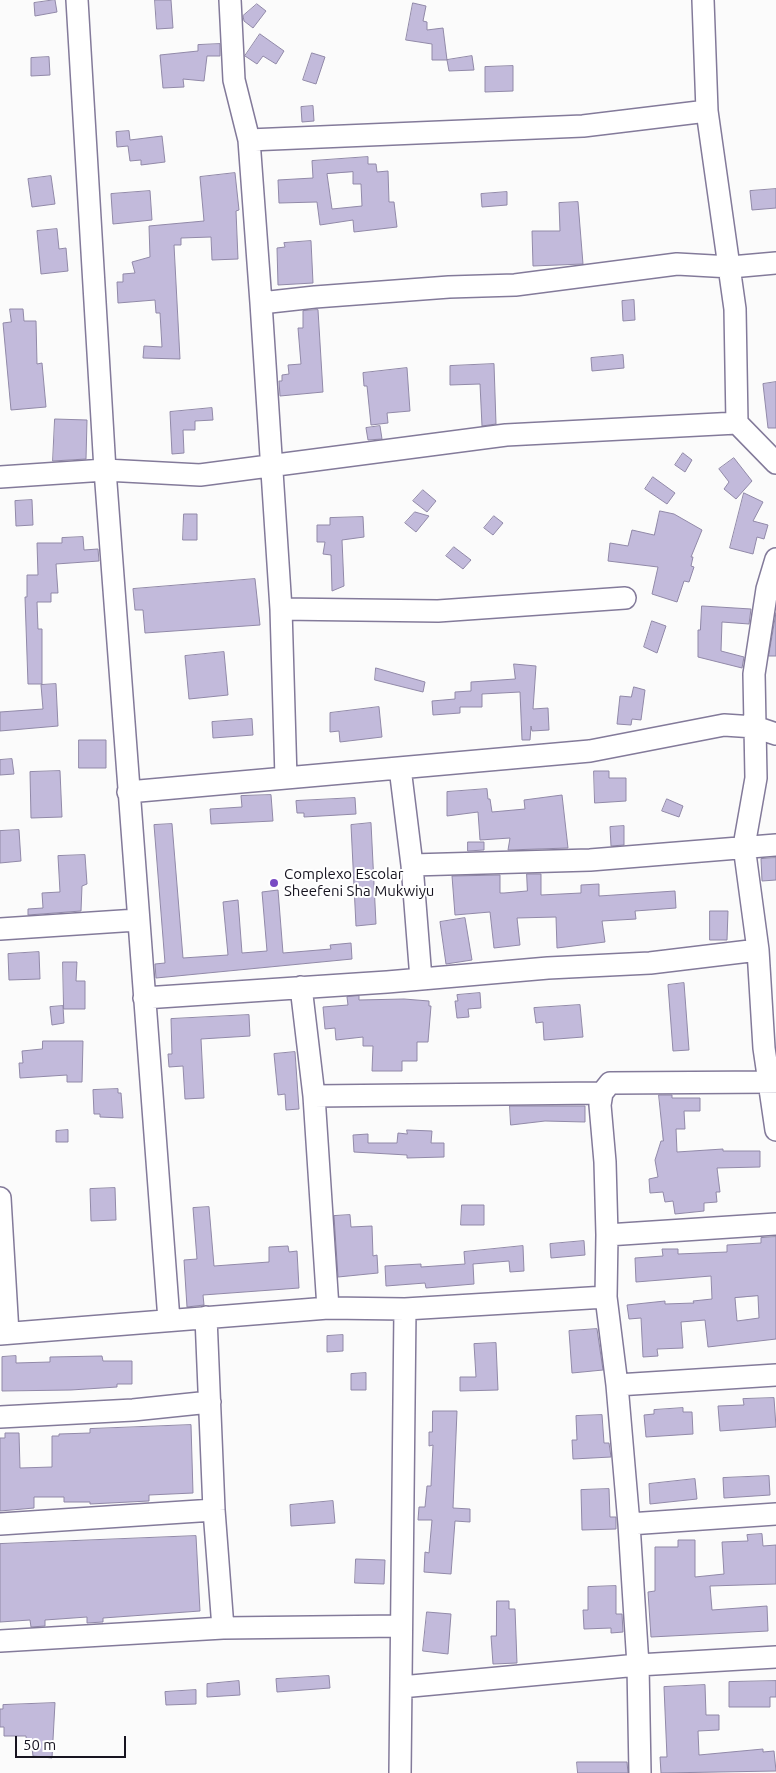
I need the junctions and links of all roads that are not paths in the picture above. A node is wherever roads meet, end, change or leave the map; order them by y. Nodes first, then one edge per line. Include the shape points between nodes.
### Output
1 (77, 0) edge
2 (230, 0) edge
3 (703, 0) edge
4 (707, 111) junction
5 (248, 140) junction
6 (776, 263) edge
7 (730, 267) junction
8 (261, 303) junction
9 (737, 423) junction
10 (776, 463) edge
11 (270, 464) junction
12 (105, 470) junction
13 (0, 477) edge
14 (776, 559) edge
15 (625, 598) dead end
16 (281, 609) junction
17 (755, 727) junction
18 (776, 734) edge
19 (400, 768) junction
20 (286, 778) junction
21 (128, 792) junction
22 (776, 845) edge
23 (744, 846) junction
24 (412, 865) junction
25 (137, 920) junction
26 (0, 929) edge
27 (758, 950) junction
28 (421, 979) junction
29 (301, 987) junction
30 (144, 998) junction
31 (773, 1082) edge
32 (602, 1093) junction
33 (314, 1096) junction
34 (776, 1130) edge
35 (0, 1198) edge
36 (776, 1224) edge
37 (607, 1235) junction
38 (606, 1297) junction
39 (328, 1308) junction
40 (405, 1309) junction
41 (206, 1317) junction
42 (169, 1320) junction
43 (4, 1334) edge
44 (776, 1375) edge
45 (616, 1385) junction
46 (210, 1402) junction
47 (0, 1417) edge
48 (214, 1510) junction
49 (776, 1514) edge
50 (0, 1524) edge
51 (628, 1524) junction
52 (401, 1626) junction
53 (223, 1628) junction
54 (0, 1641) edge
55 (776, 1657) edge
56 (638, 1665) junction
57 (401, 1687) junction
58 (400, 1773) edge
59 (640, 1773) edge

1 - 12 street
2 - 5 street via 234,80
3 - 4 street
4 - 5 street via 583,126
4 - 7 street
5 - 8 street
6 - 7 street
7 - 8 street via 677,264 515,285 449,287
7 - 9 street via 735,309
8 - 11 street
9 - 10 street
9 - 11 street via 506,435
11 - 12 street via 200,475
11 - 16 street
12 - 13 street
12 - 21 street
14 - 17 street via 766,589 754,674
15 - 16 street via 438,611
16 - 20 street
17 - 18 street
17 - 19 street via 724,725 590,751
17 - 23 street via 756,778
19 - 20 street
19 - 24 street
20 - 21 street
21 - 25 street
22 - 23 street
23 - 24 street via 590,860
23 - 27 street
24 - 28 street
25 - 26 street
25 - 30 street
27 - 28 street via 650,963
27 - 31 street via 764,1048
28 - 29 street
29 - 30 street
29 - 33 street
30 - 42 street
31 - 32 street via 610,1084
31 - 34 street
32 - 33 street
32 - 37 street
33 - 39 street
35 - 43 street
36 - 37 street
37 - 38 street
38 - 40 street
38 - 45 street
39 - 40 street
39 - 41 street
40 - 52 street
41 - 42 street
41 - 46 street
42 - 43 street
44 - 45 street
45 - 51 street
46 - 47 street
46 - 48 street
48 - 50 street
48 - 53 street
49 - 51 street
51 - 56 street
52 - 53 street
52 - 57 street
53 - 54 street
55 - 56 street
56 - 57 street
56 - 59 street
57 - 58 street

